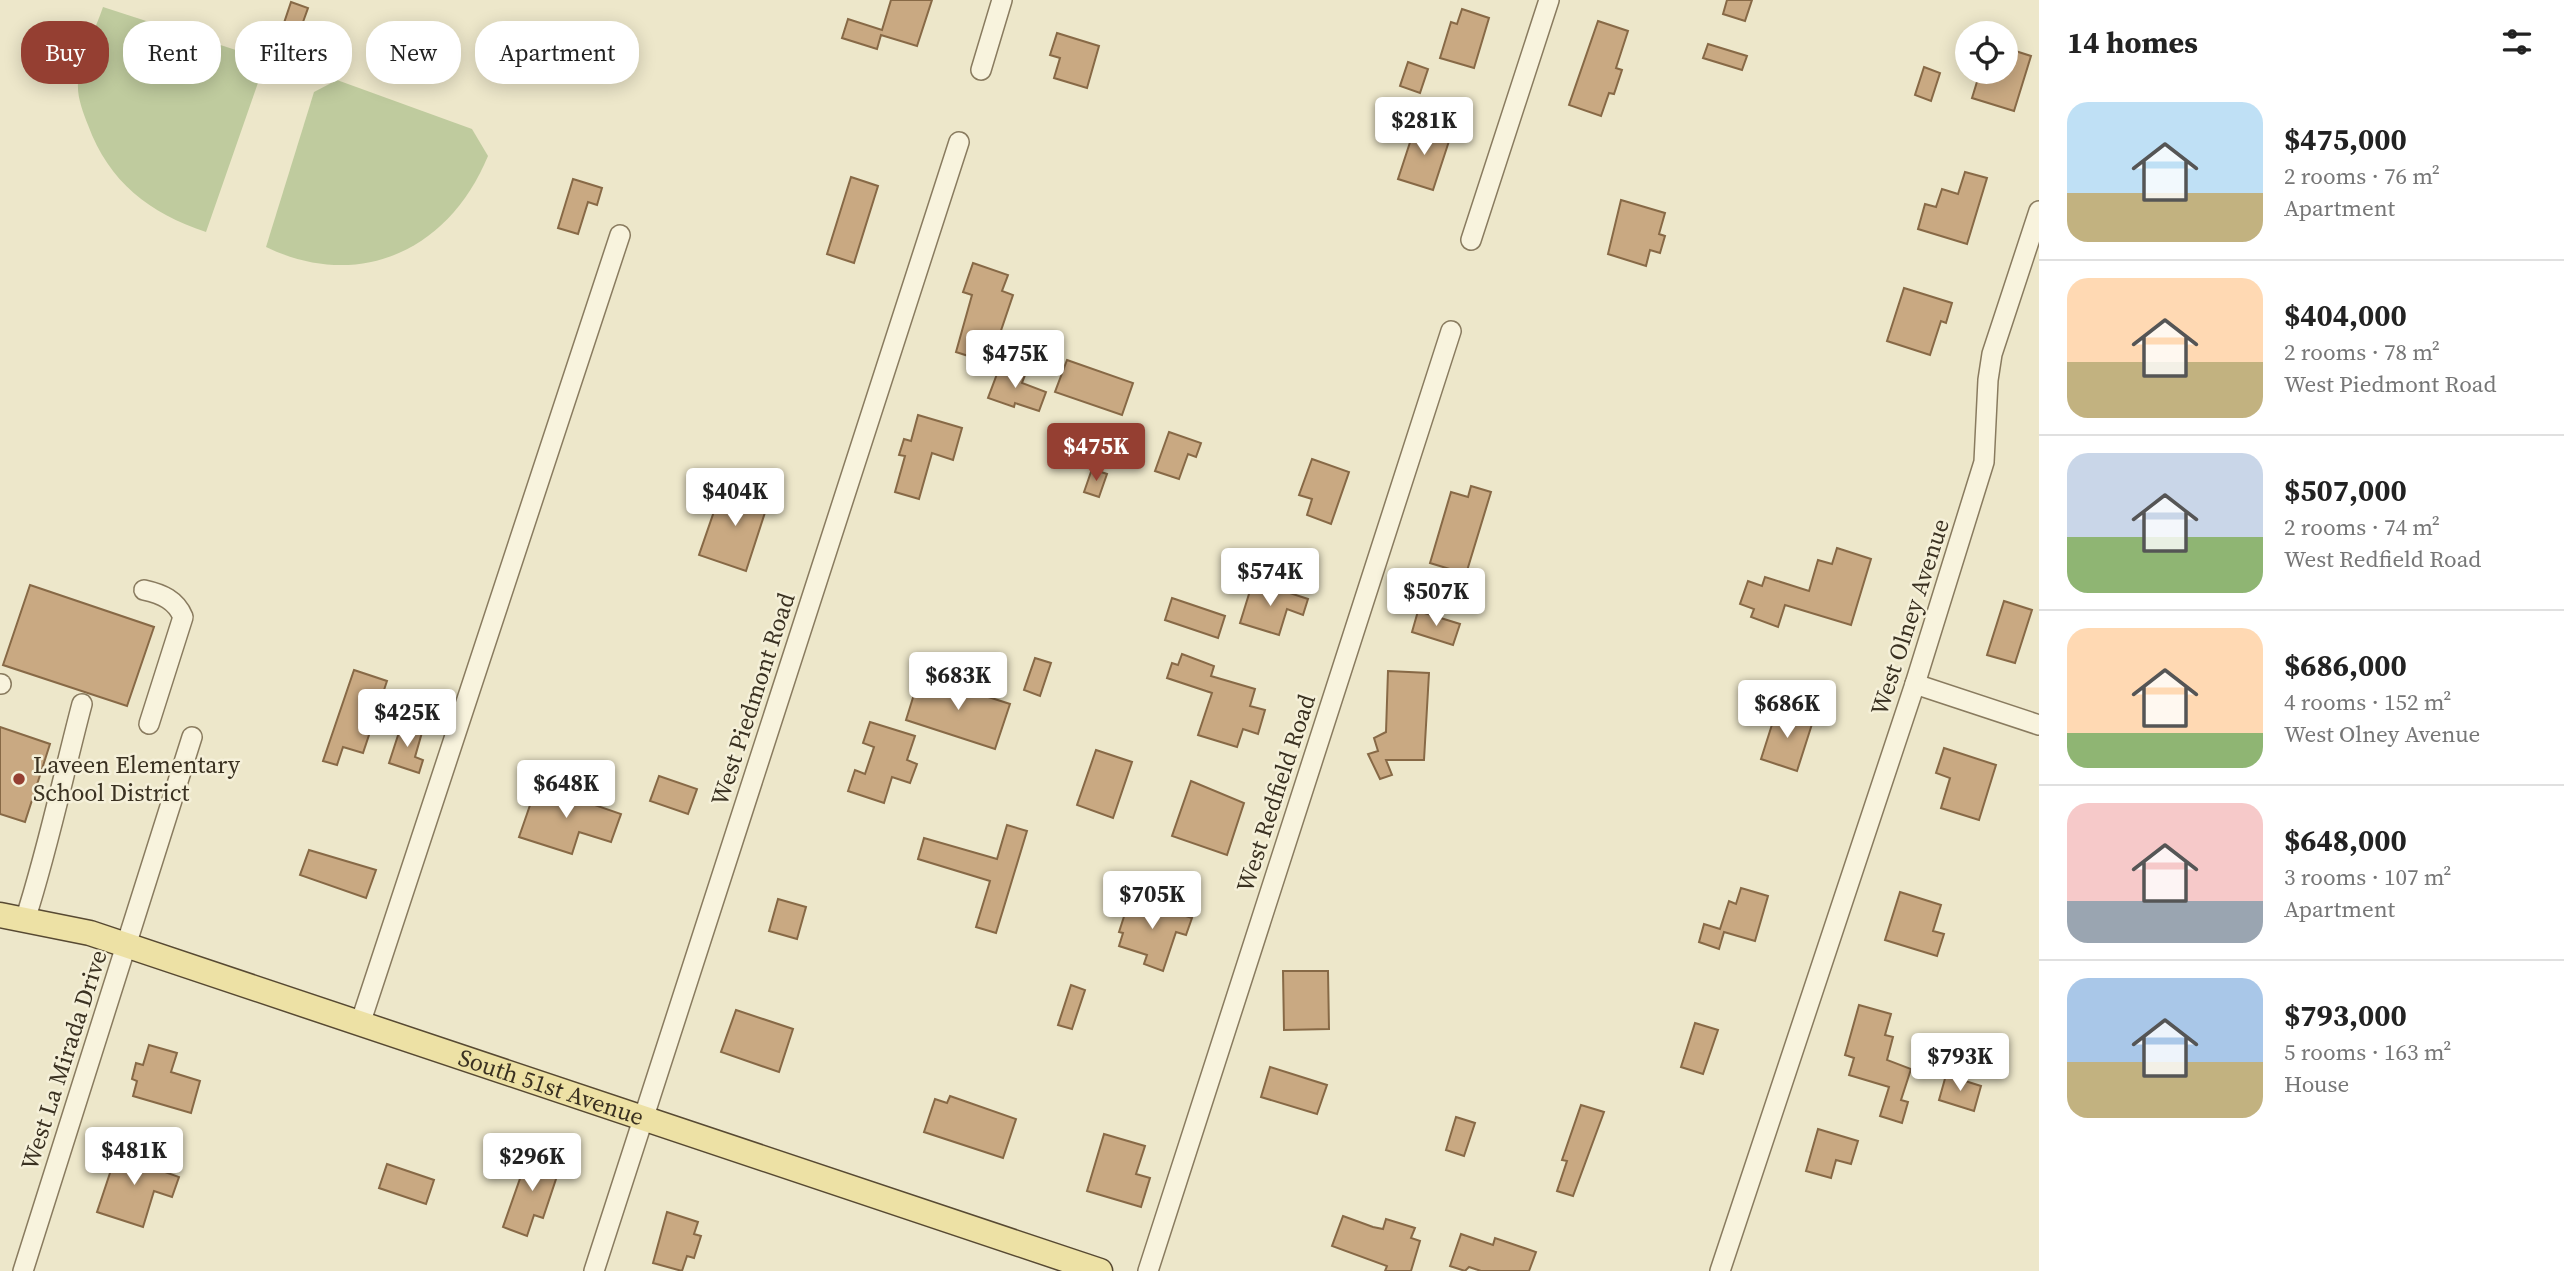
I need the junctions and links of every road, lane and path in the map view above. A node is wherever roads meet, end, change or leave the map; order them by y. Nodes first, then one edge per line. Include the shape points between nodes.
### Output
1 (1002, 0) edge
2 (1549, 0) edge
3 (981, 70) dead end
4 (959, 142) dead end
5 (2039, 211) edge
6 (620, 235) dead end
7 (1471, 240) dead end
8 (1451, 331) dead end
9 (144, 590) dead end
10 (1915, 684) junction
11 (82, 704) dead end
12 (149, 724) dead end
13 (2039, 725) edge
14 (192, 737) dead end
15 (0, 915) edge
16 (25, 920) junction
17 (127, 945) junction
18 (360, 1024) junction
19 (643, 1120) junction
20 (23, 1271) edge
21 (594, 1271) edge
22 (1100, 1271) edge
23 (1148, 1271) edge
24 (1720, 1271) edge

1 - 3 street
2 - 7 street
4 - 19 street, West Piedmont Road
5 - 10 street, West Olney Avenue via 1992,354 1984,462
6 - 18 street
8 - 23 street, West Redfield Road
9 - 12 street via 170,600 183,617
10 - 13 street
10 - 24 street, West Olney Avenue
11 - 16 street
14 - 17 street, West La Mirada Drive
15 - 16 main road, South 51st Avenue
16 - 17 main road, South 51st Avenue
17 - 18 main road, South 51st Avenue
17 - 20 street, West La Mirada Drive
18 - 19 main road, South 51st Avenue
19 - 21 street, West Piedmont Road
19 - 22 main road, South 51st Avenue

